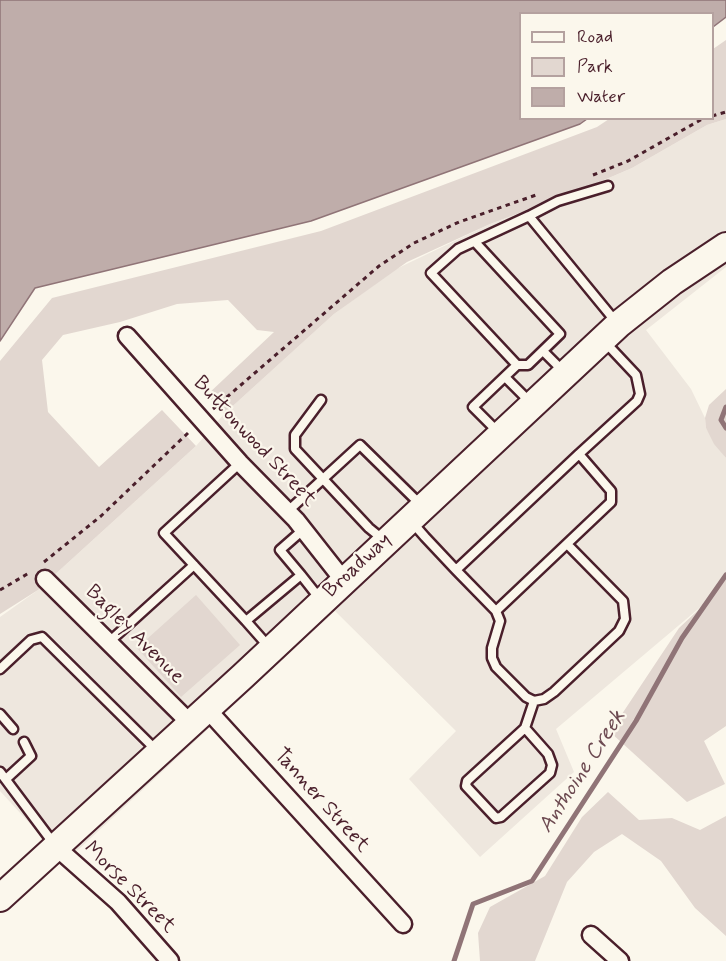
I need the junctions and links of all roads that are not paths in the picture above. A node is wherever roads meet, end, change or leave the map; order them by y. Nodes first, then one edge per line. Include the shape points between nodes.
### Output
1 (608, 186) dead end
2 (529, 216) junction
3 (476, 242) junction
4 (726, 246) edge
5 (610, 332) junction
6 (127, 336) dead end
7 (543, 351) junction
8 (518, 365) junction
9 (565, 374) junction
10 (505, 377) junction
11 (321, 400) dead end
12 (532, 404) junction
13 (500, 434) junction
14 (579, 454) junction
15 (240, 463) junction
16 (323, 479) junction
17 (288, 511) junction
18 (416, 512) junction
19 (304, 529) junction
20 (385, 541) junction
21 (567, 544) junction
22 (194, 566) junction
23 (456, 570) junction
24 (301, 575) junction
25 (45, 579) dead end
26 (344, 581) junction
27 (322, 601) junction
28 (496, 611) junction
29 (246, 621) junction
30 (110, 642) junction
31 (272, 649) junction
32 (0, 669) edge
33 (534, 701) junction
34 (0, 714) edge
35 (198, 716) junction
36 (525, 728) junction
37 (13, 729) dead end
38 (24, 742) dead end
39 (159, 753) junction
40 (3, 775) edge
41 (56, 847) junction
42 (0, 898) edge
43 (403, 924) dead end
44 (591, 935) dead end
45 (170, 961) edge
46 (620, 961) edge

1 - 2 lane via 558,201
2 - 3 lane
2 - 5 lane
3 - 7 lane via 560,334
3 - 8 lane via 458,249 431,273
4 - 5 main road, Broadway via 672,282
5 - 9 main road, Broadway
5 - 14 lane via 636,375 640,394
6 - 15 street, Buttonwood Street
7 - 8 lane via 528,365
7 - 9 lane
8 - 10 lane
9 - 12 main road, Broadway
10 - 12 lane
10 - 13 lane via 473,407
11 - 16 lane via 295,435 295,448
12 - 13 main road, Broadway
13 - 18 main road, Broadway
14 - 21 lane via 611,491 611,502
14 - 23 lane
15 - 17 street, Buttonwood Street
15 - 22 lane via 164,533
16 - 17 lane
16 - 18 lane via 360,445
16 - 20 lane
17 - 19 street, Buttonwood Street
18 - 20 main road, Broadway
18 - 23 lane
19 - 24 lane via 280,550
19 - 26 street, Buttonwood Street
20 - 26 main road, Broadway
21 - 28 lane
21 - 33 lane via 623,601 625,619 618,631 555,692
22 - 29 lane
22 - 30 lane
23 - 28 lane
24 - 27 lane
24 - 29 lane
25 - 30 street, Bagley Avenue
26 - 27 main road, Broadway
27 - 31 main road, Broadway
28 - 33 lane via 500,621 492,658 496,667
29 - 31 lane
30 - 35 street, Bagley Avenue
31 - 35 main road, Broadway
32 - 39 lane via 31,640 42,637
33 - 36 lane
34 - 37 lane
35 - 39 main road, Broadway
35 - 43 street, Tanner Street
36 - 36 lane via 548,754 550,772 496,818 466,786 467,781
38 - 40 lane via 32,756
39 - 41 main road, Broadway
40 - 41 lane
41 - 42 main road, Broadway
41 - 45 street, Morse Street via 118,902
44 - 46 street

